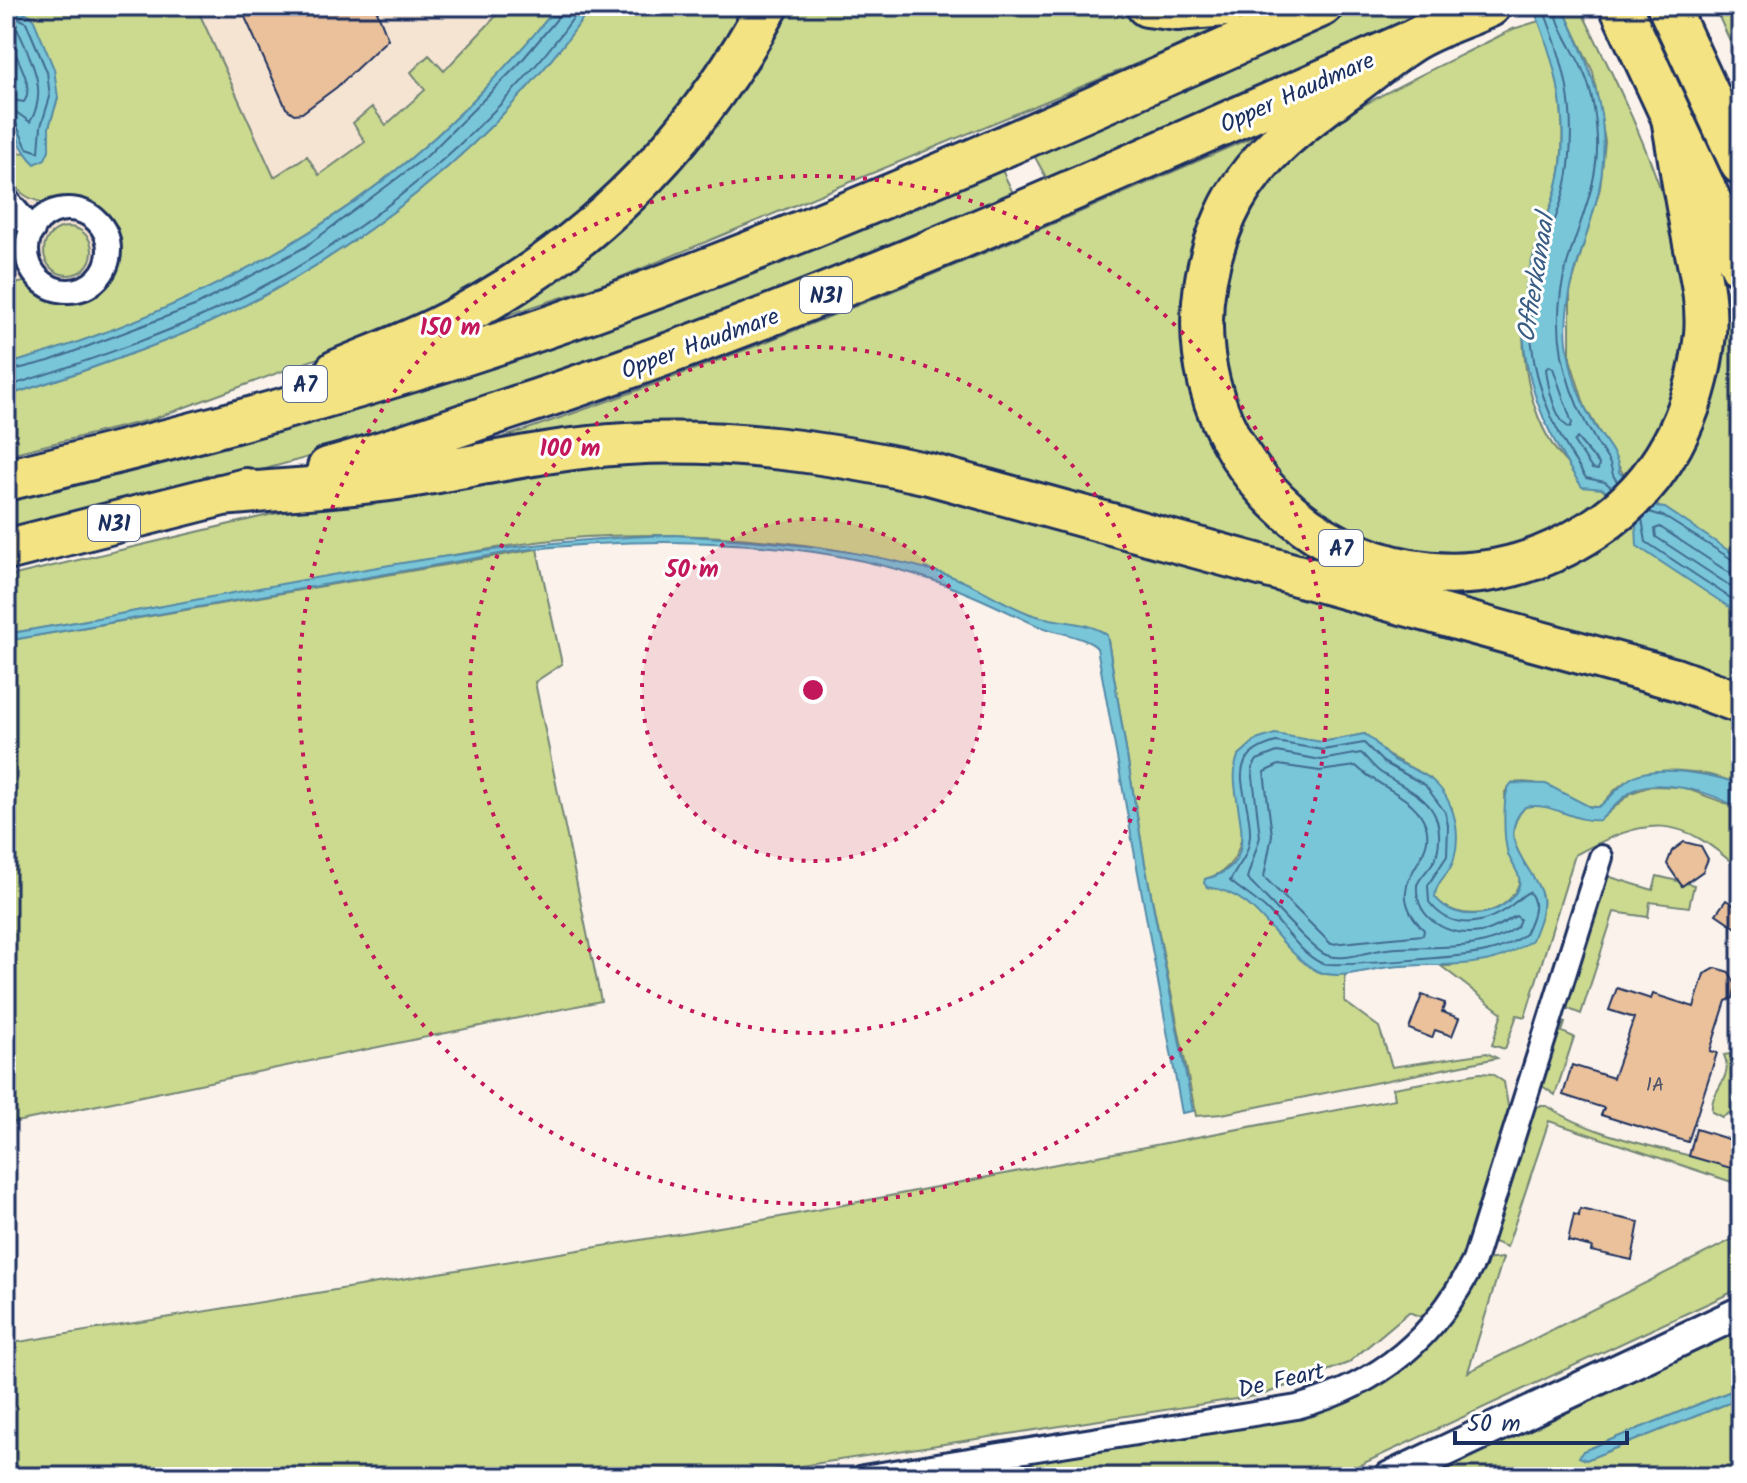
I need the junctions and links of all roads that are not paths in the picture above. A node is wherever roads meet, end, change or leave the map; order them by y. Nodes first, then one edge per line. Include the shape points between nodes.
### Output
1 (768, 6) edge
2 (1147, 6) edge
3 (1225, 6) edge
4 (1322, 6) edge
5 (1490, 6) edge
6 (1620, 6) edge
7 (1668, 6) edge
8 (1411, 41) junction
9 (1672, 118) junction
10 (1737, 151) edge
11 (6, 199) edge
12 (33, 230) dead end
13 (1741, 266) edge
14 (174, 440) junction
15 (6, 480) edge
16 (221, 495) junction
17 (6, 550) edge
18 (1741, 703) edge
19 (1601, 857) dead end
20 (1741, 1312) edge
21 (863, 1477) edge
22 (1390, 1477) edge

1 - 14 highway, A7 via 741,56 683,137 573,245 437,329
2 - 3 highway
4 - 14 highway via 889,196 622,301 476,352
5 - 8 highway, N31
6 - 9 highway, A7
7 - 10 highway
8 - 9 highway, A7 via 1287,134 1259,164 1226,215 1203,306 1203,352 1215,405 1243,460 1293,517 1335,545 1386,567 1474,575 1566,548 1616,515 1674,444 1692,404 1705,330 1702,277
8 - 16 highway, Opper Haudmare / N31 via 800,305 565,391 333,467
9 - 13 highway, A7
11 - 12 street
14 - 15 highway
16 - 17 highway, Opper Haudmare / N31
16 - 18 highway, N31 via 407,477 545,452 627,444 770,447 838,456 929,474 1675,679
19 - 21 street, De Feart via 1474,1261 1452,1304 1402,1355 1351,1387 1297,1407
20 - 22 street

